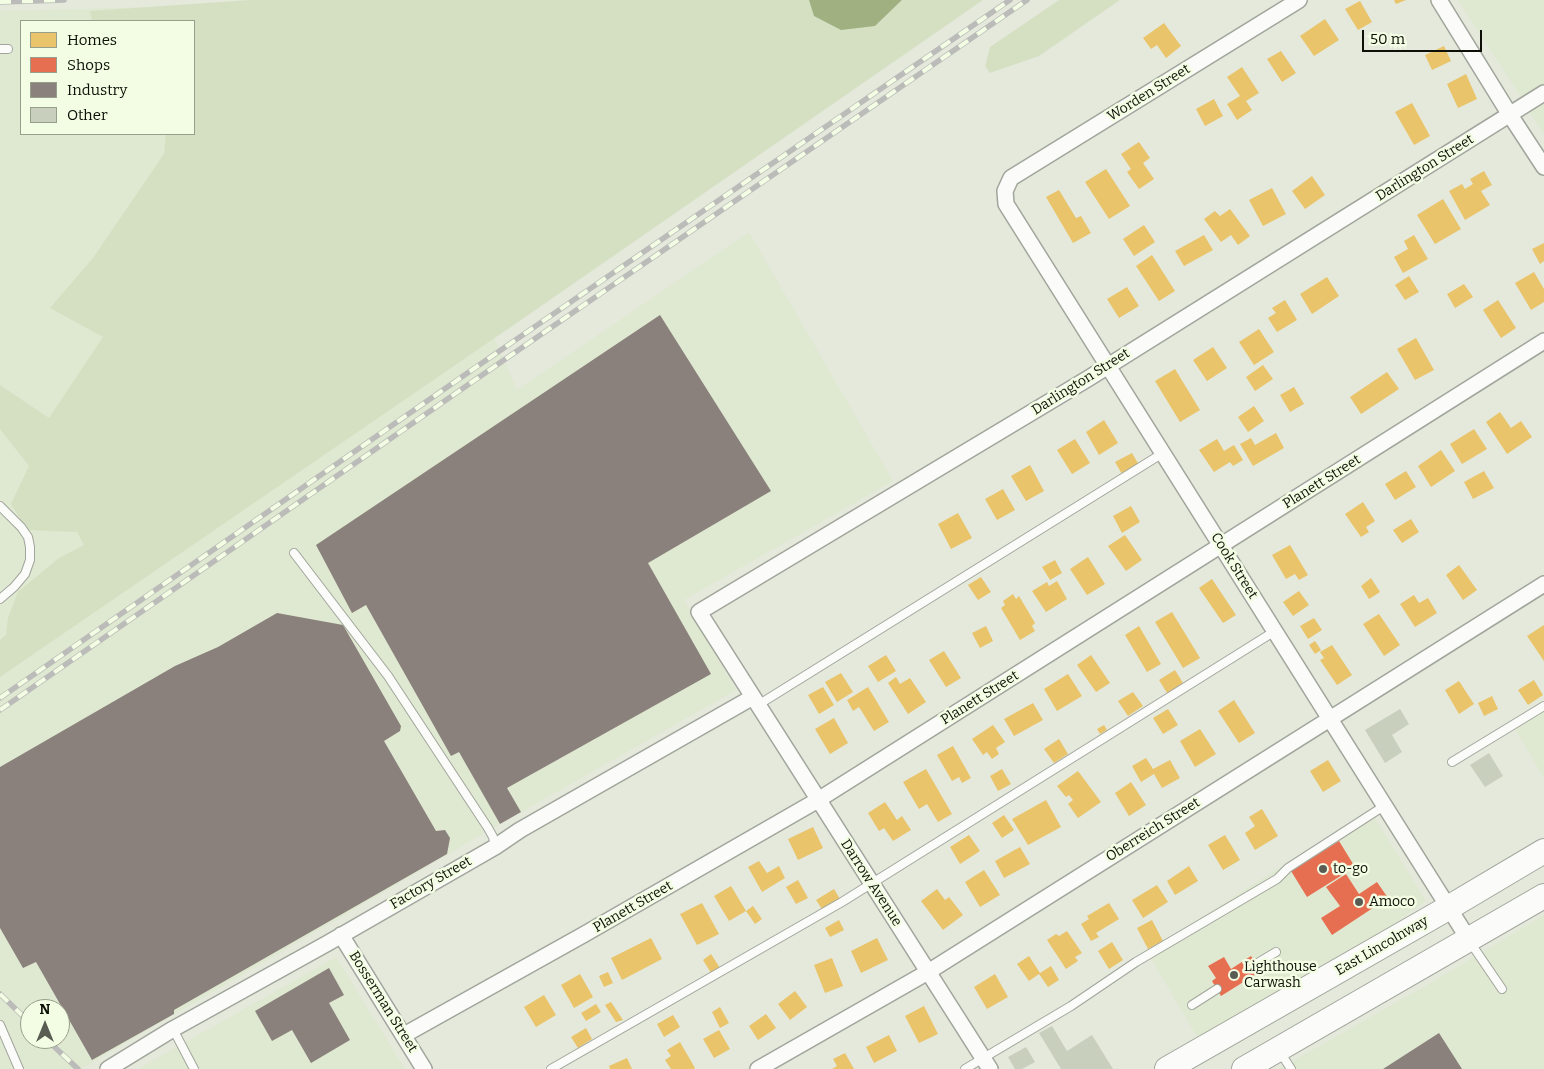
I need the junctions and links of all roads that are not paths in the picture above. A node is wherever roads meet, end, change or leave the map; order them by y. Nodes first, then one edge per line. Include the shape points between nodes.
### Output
1 (1299, 0) edge
2 (1440, 0) edge
3 (1544, 93) edge
4 (1510, 115) junction
5 (1544, 167) edge
6 (1005, 191) joint
7 (1544, 341) edge
8 (1107, 366) junction
9 (1163, 452) junction
10 (0, 506) edge
11 (1221, 545) junction
12 (294, 553) dead end
13 (1544, 584) edge
14 (0, 599) edge
15 (1275, 631) junction
16 (756, 701) junction
17 (1544, 706) edge
18 (1330, 719) junction
19 (1452, 762) dead end
20 (818, 800) junction
21 (1384, 806) junction
22 (495, 847) junction
23 (1544, 851) edge
24 (871, 882) junction
25 (1544, 896) edge
26 (1448, 908) junction
27 (341, 935) junction
28 (1468, 940) junction
29 (1276, 952) dead end
30 (1256, 964) dead end
31 (928, 972) junction
32 (1217, 989) dead end
33 (1502, 989) dead end
34 (1192, 1005) dead end
35 (0, 1025) edge
36 (173, 1029) junction
37 (404, 1035) junction
38 (1278, 1049) junction
39 (987, 1064) edge
40 (19, 1069) edge
41 (108, 1069) edge
42 (194, 1069) edge
43 (424, 1069) edge
44 (551, 1069) edge
45 (758, 1069) edge
46 (965, 1069) edge
47 (1168, 1069) edge
48 (1244, 1069) edge
49 (1291, 1069) edge

1 - 6 street, Worden Street via 1012,178
2 - 4 street
3 - 4 street, Darlington Street
4 - 5 street
4 - 8 street, Darlington Street
6 - 8 street, Cook Street via 1006,204
7 - 11 street, Planett Street
8 - 9 street, Cook Street
8 - 16 street, Darlington Street via 700,612
9 - 11 street, Cook Street
9 - 16 lane
10 - 14 lane via 21,527 30,547 25,574
11 - 15 street, Cook Street
11 - 20 street, Planett Street
12 - 22 lane via 388,676 488,828
13 - 18 street, Oberreich Street
15 - 18 street, Cook Street
15 - 24 lane
16 - 20 street, Darrow Avenue
16 - 22 street, Factory Street via 520,830
17 - 19 lane
18 - 21 street, Cook Street
18 - 31 street, Oberreich Street
20 - 24 street, Darrow Avenue
20 - 37 street, Planett Street
21 - 26 street, Cook Street
21 - 39 lane via 1288,868 1277,879 1136,962
22 - 27 street, Factory Street
23 - 26 main road, East Lincolnway
24 - 31 street, Darrow Avenue
24 - 44 lane
25 - 28 main road
26 - 28 street, Cook Street
26 - 47 main road, East Lincolnway
27 - 36 street, Factory Street
27 - 37 street, Bosserman Street
28 - 33 lane
28 - 38 main road
29 - 30 lane
31 - 39 street, Darrow Avenue
31 - 45 street, Oberreich Street
32 - 34 lane
35 - 40 lane
36 - 41 street, Factory Street
36 - 42 lane
37 - 43 street, Bosserman Street
38 - 48 main road
38 - 49 lane
39 - 46 lane

